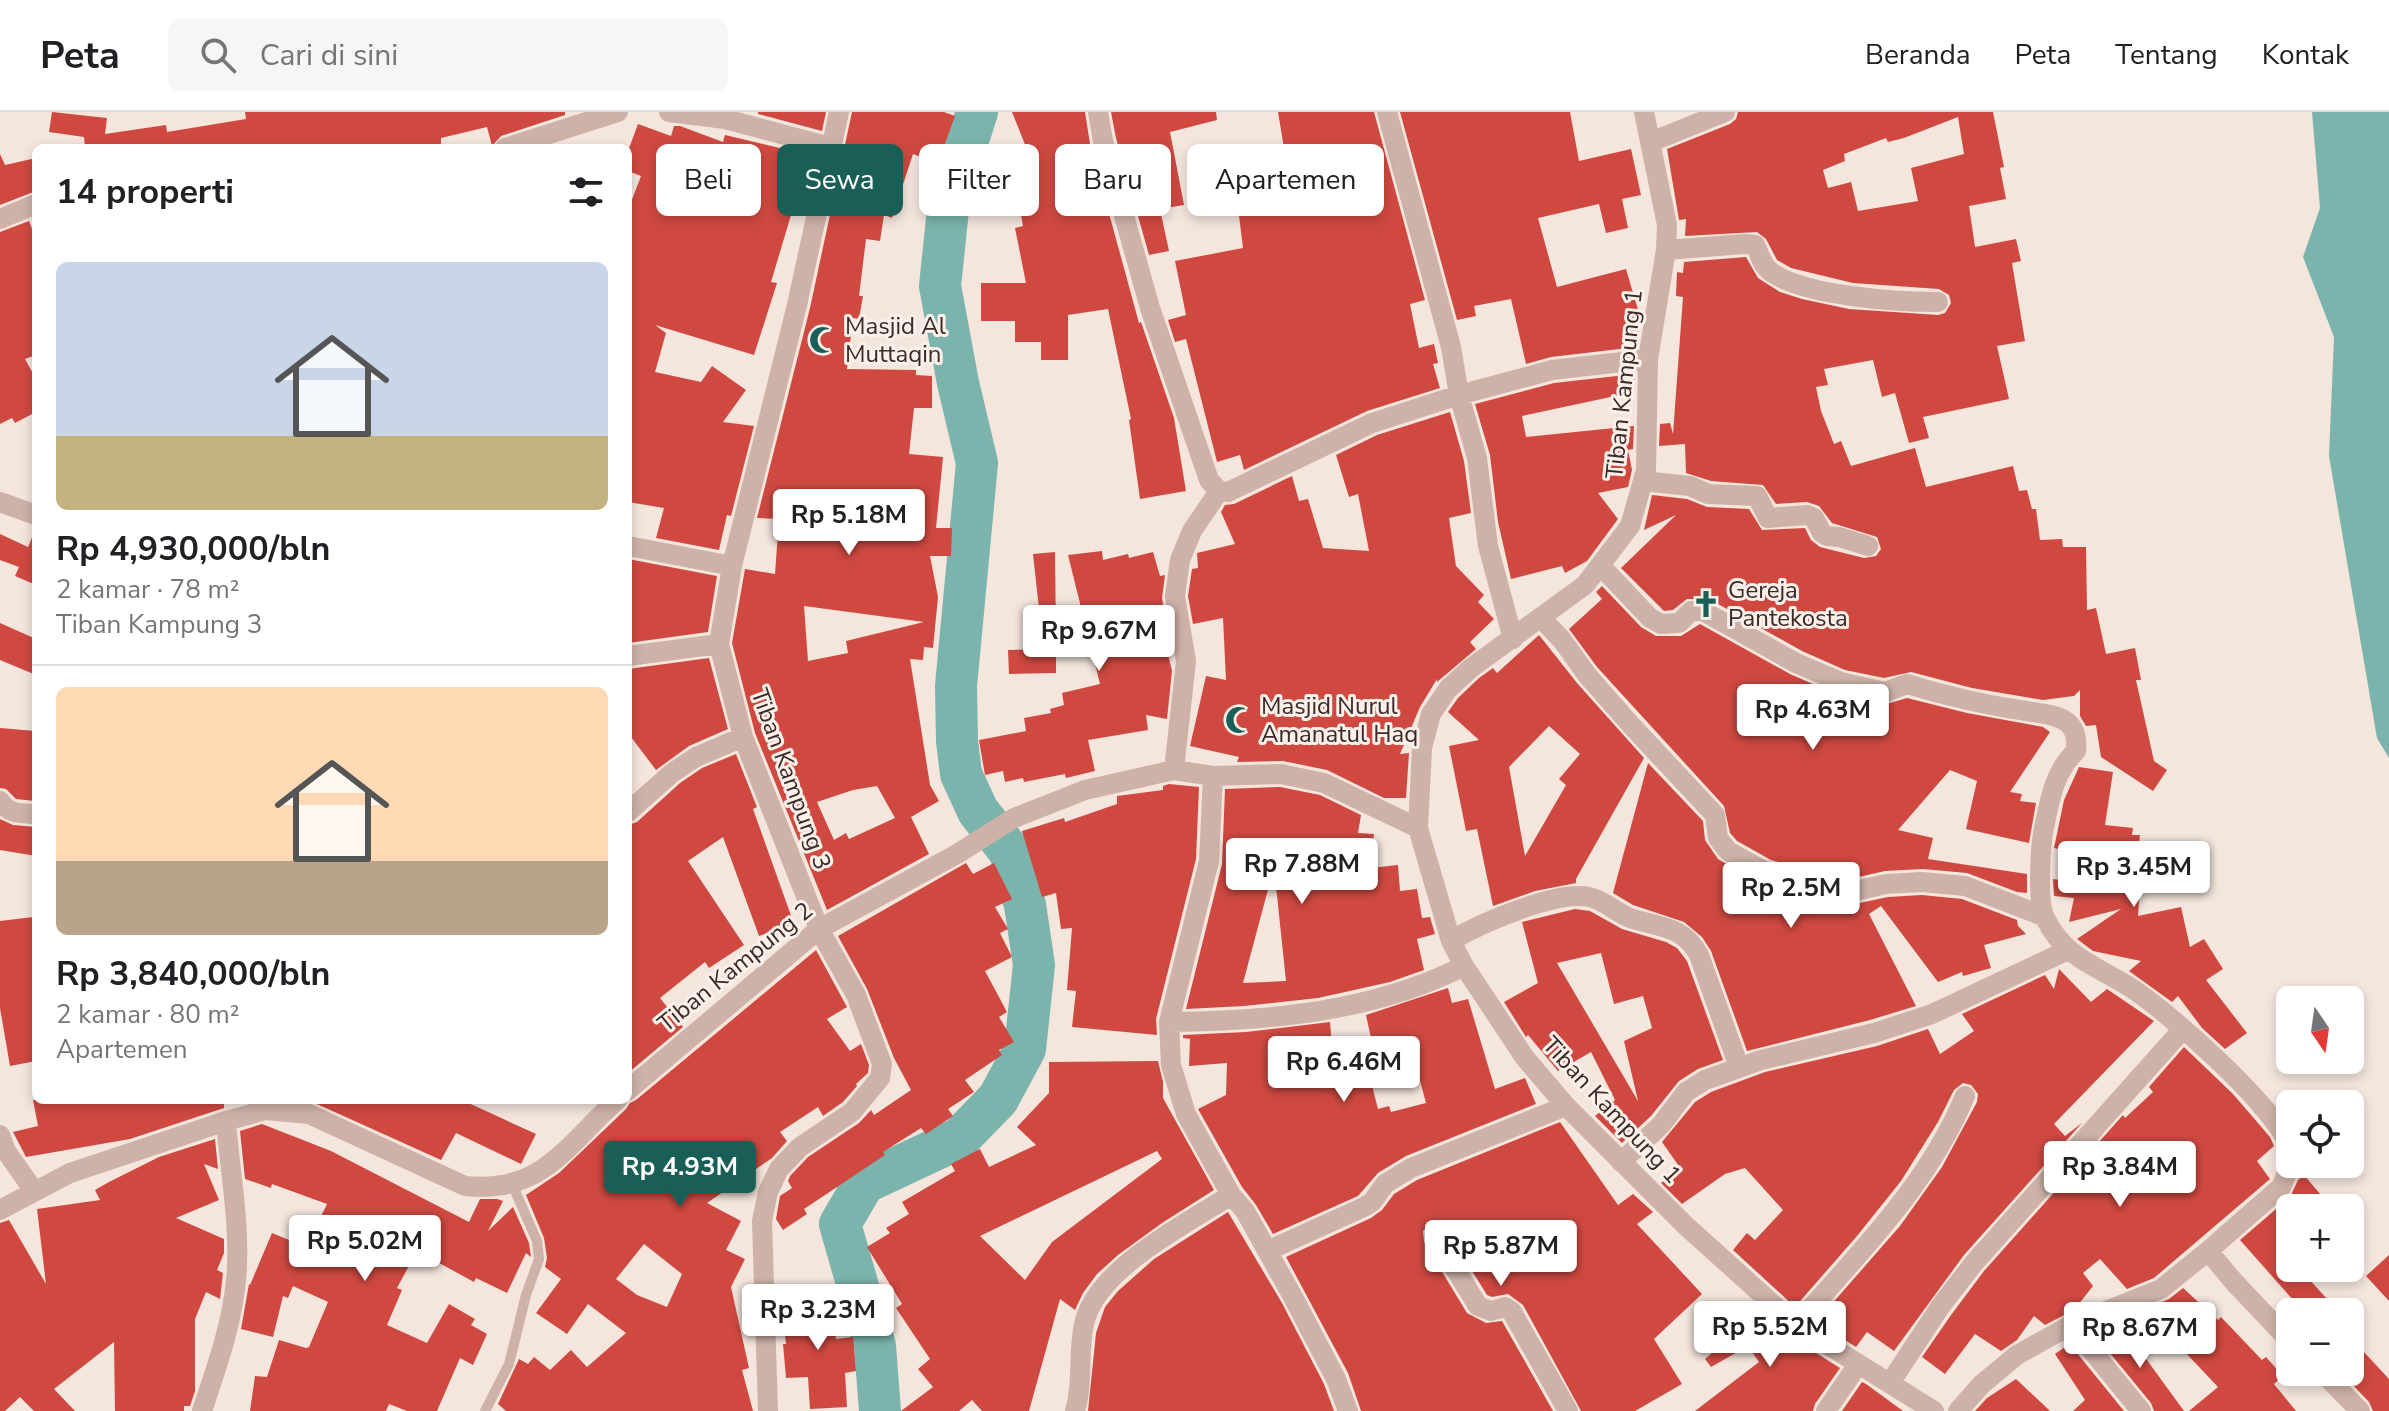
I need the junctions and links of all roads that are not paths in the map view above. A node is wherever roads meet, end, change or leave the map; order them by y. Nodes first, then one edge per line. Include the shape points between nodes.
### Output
1 (618, 112) edge
2 (669, 112) edge
3 (839, 112) edge
4 (1098, 112) edge
5 (1387, 112) edge
6 (1644, 112) edge
7 (1725, 112) edge
8 (1651, 142) junction
9 (518, 144) edge
10 (819, 144) edge
11 (831, 144) edge
12 (32, 206) edge
13 (816, 216) edge
14 (0, 219) edge
15 (1666, 250) junction
16 (1938, 302) dead end
17 (1648, 359) junction
18 (1459, 395) junction
19 (1643, 481) junction
20 (1219, 491) junction
21 (0, 502) edge
22 (32, 514) edge
23 (1868, 546) dead end
24 (632, 547) edge
25 (1600, 565) junction
26 (732, 566) junction
27 (1541, 618) junction
28 (1513, 639) junction
29 (719, 644) junction
30 (632, 655) edge
31 (743, 737) junction
32 (1174, 770) junction
33 (1213, 776) junction
34 (0, 801) edge
35 (632, 808) edge
36 (32, 814) edge
37 (1418, 828) junction
38 (2043, 916) junction
39 (819, 929) junction
40 (1451, 941) junction
41 (2066, 951) junction
42 (1464, 966) junction
43 (1169, 1022) junction
44 (2183, 1029) junction
45 (1739, 1067) junction
46 (632, 1087) edge
47 (1965, 1096) dead end
48 (1566, 1106) junction
49 (312, 1107) edge
50 (594, 1107) edge
51 (226, 1121) junction
52 (2276, 1128) edge
53 (0, 1135) edge
54 (1621, 1162) junction
55 (2285, 1178) edge
56 (512, 1184) junction
57 (34, 1191) junction
58 (1231, 1195) junction
59 (0, 1210) edge
60 (1435, 1236) dead end
61 (1267, 1251) junction
62 (2208, 1251) junction
63 (1796, 1325) junction
64 (2071, 1325) junction
65 (2276, 1327) edge
66 (1857, 1366) junction
67 (1890, 1383) junction
68 (2336, 1386) edge
69 (202, 1411) edge
70 (485, 1411) edge
71 (768, 1411) edge
72 (1075, 1411) edge
73 (1348, 1411) edge
74 (1568, 1411) edge
75 (1826, 1411) edge
76 (1934, 1411) edge
77 (1958, 1411) edge
78 (2141, 1411) edge
79 (2360, 1411) edge

1 - 9 street
2 - 10 street via 725,119
3 - 11 street, Tiban Kampung 3
4 - 20 street via 1150,308 1209,480
5 - 18 street via 1451,347
6 - 8 street, Tiban Kampung 1
7 - 8 street
8 - 15 street, Tiban Kampung 1 via 1667,225
12 - 14 street
13 - 26 street, Tiban Kampung 3
15 - 16 street via 1755,245 1763,265 1794,284 1885,301
15 - 17 street, Tiban Kampung 1
17 - 18 street via 1552,370
17 - 19 street, Tiban Kampung 1
18 - 20 street via 1372,423 1228,492
18 - 28 street via 1477,458 1488,546
19 - 23 street via 1690,486 1708,494 1757,496 1768,518 1807,515 1827,536
19 - 25 street, Tiban Kampung 1 via 1630,526
20 - 32 street via 1180,560 1175,596 1186,661
21 - 22 street
24 - 26 street
25 - 27 street, Tiban Kampung 1 via 1585,585
25 - 38 street via 1661,624 1679,623 1691,611 1703,611 1841,682 1885,692 1907,684 2066,721 2073,729 2076,751 2063,763 2053,787 2043,832
26 - 29 street, Tiban Kampung 3
27 - 28 street, Tiban Kampung 1
27 - 38 street via 1715,815 1718,838 1728,851 1766,872 1830,890 1922,882 1965,886
28 - 37 street, Tiban Kampung 1 via 1448,689 1431,714 1422,748
29 - 30 street
29 - 31 street, Tiban Kampung 3
31 - 35 street via 696,757
31 - 39 street, Tiban Kampung 3
32 - 33 street, Tiban Kampung 2
32 - 39 street, Tiban Kampung 2 via 1085,790 1014,818
33 - 37 street, Tiban Kampung 2 via 1281,774 1324,783
33 - 43 street via 1209,861
34 - 36 street via 13,813
37 - 40 street, Tiban Kampung 1
38 - 41 street
39 - 46 street, Tiban Kampung 2
39 - 71 street, Tiban Kampung 3 via 856,995 882,1064 880,1078 867,1096 800,1147 779,1169 768,1192 762,1221
40 - 42 street, Tiban Kampung 1
40 - 45 street via 1524,907 1575,896 1681,932 1699,955
41 - 44 street via 2129,987
41 - 45 street via 1932,1014
42 - 43 street via 1428,985 1381,999 1246,1021
42 - 48 street, Tiban Kampung 1 via 1525,1058
43 - 58 street via 1171,1065 1186,1114
44 - 52 street via 2252,1094
44 - 67 street via 1974,1263
45 - 54 street via 1686,1092 1661,1125
47 - 63 street via 1901,1204
48 - 54 street, Tiban Kampung 1
48 - 61 street via 1411,1168 1385,1184 1364,1207
49 - 51 street via 265,1110
49 - 56 street via 465,1186
50 - 56 street via 555,1162
51 - 57 street via 70,1173
51 - 69 street via 236,1281 225,1339
53 - 57 street
54 - 63 street, Tiban Kampung 1
55 - 62 street
56 - 70 lane via 537,1241 539,1259 509,1364
57 - 59 street
58 - 61 street
58 - 72 street via 1127,1263 1103,1287 1086,1317
60 - 74 street via 1478,1306 1512,1312
61 - 73 street
62 - 64 street via 2161,1289
62 - 65 street
63 - 66 street, Tiban Kampung 1
64 - 77 street via 2017,1355
64 - 78 street
66 - 67 street, Tiban Kampung 1
66 - 75 street
67 - 76 street, Tiban Kampung 1
68 - 79 street

